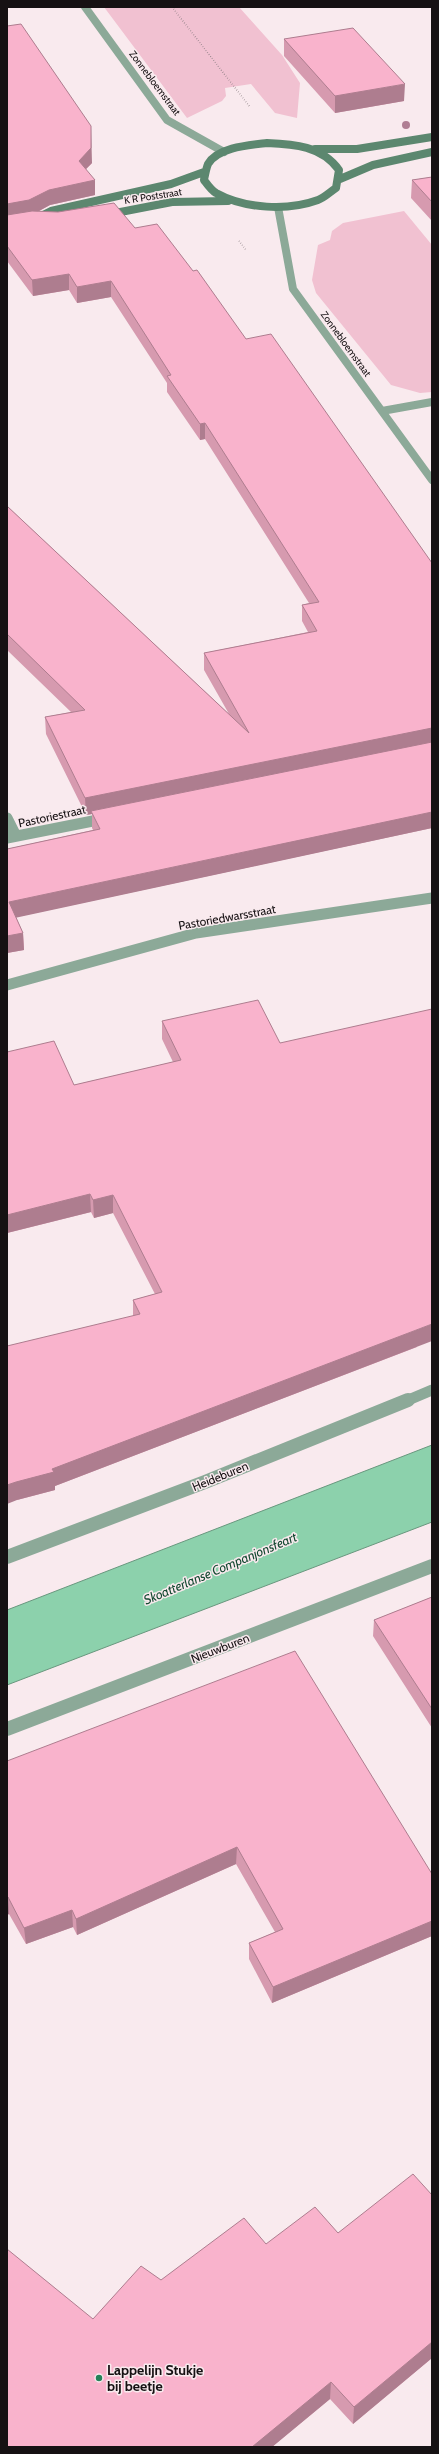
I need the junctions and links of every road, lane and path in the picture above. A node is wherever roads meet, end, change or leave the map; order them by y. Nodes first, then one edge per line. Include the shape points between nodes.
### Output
1 (85, 7) edge
2 (172, 7) edge
3 (241, 97) dead end
4 (432, 137) edge
5 (311, 149) junction
6 (224, 152) junction
7 (432, 152) edge
8 (204, 172) junction
9 (340, 179) junction
10 (231, 200) junction
11 (278, 207) junction
12 (93, 216) edge
13 (51, 222) edge
14 (432, 402) edge
15 (382, 411) junction
16 (432, 480) edge
17 (116, 816) edge
18 (7, 818) edge
19 (12, 837) edge
20 (432, 898) edge
21 (7, 985) edge
22 (432, 1390) edge
23 (7, 1557) edge
24 (432, 1566) edge
25 (7, 1729) edge

1 - 6 street, Zonnebloemstraat via 167,120
2 - 3 path
4 - 5 street via 362,148
5 - 6 street via 266,144 244,146
5 - 9 street via 334,162 339,170
6 - 8 street via 212,160
7 - 9 street via 372,165
8 - 10 street via 204,180 209,188
8 - 13 street, K R Poststraat via 170,184 51,211 29,221
9 - 11 street via 332,191 320,198 297,206
10 - 11 street via 253,206
10 - 12 street, K R Poststraat via 184,201
11 - 15 street, Zonnebloemstraat via 293,289
14 - 15 street
15 - 16 street, Zonnebloemstraat
17 - 19 street, Pastoriestraat
18 - 19 street
20 - 21 street, Pastoriedwarsstraat via 196,933
22 - 23 street, Heideburen via 206,1482
24 - 25 street, Nieuwburen

